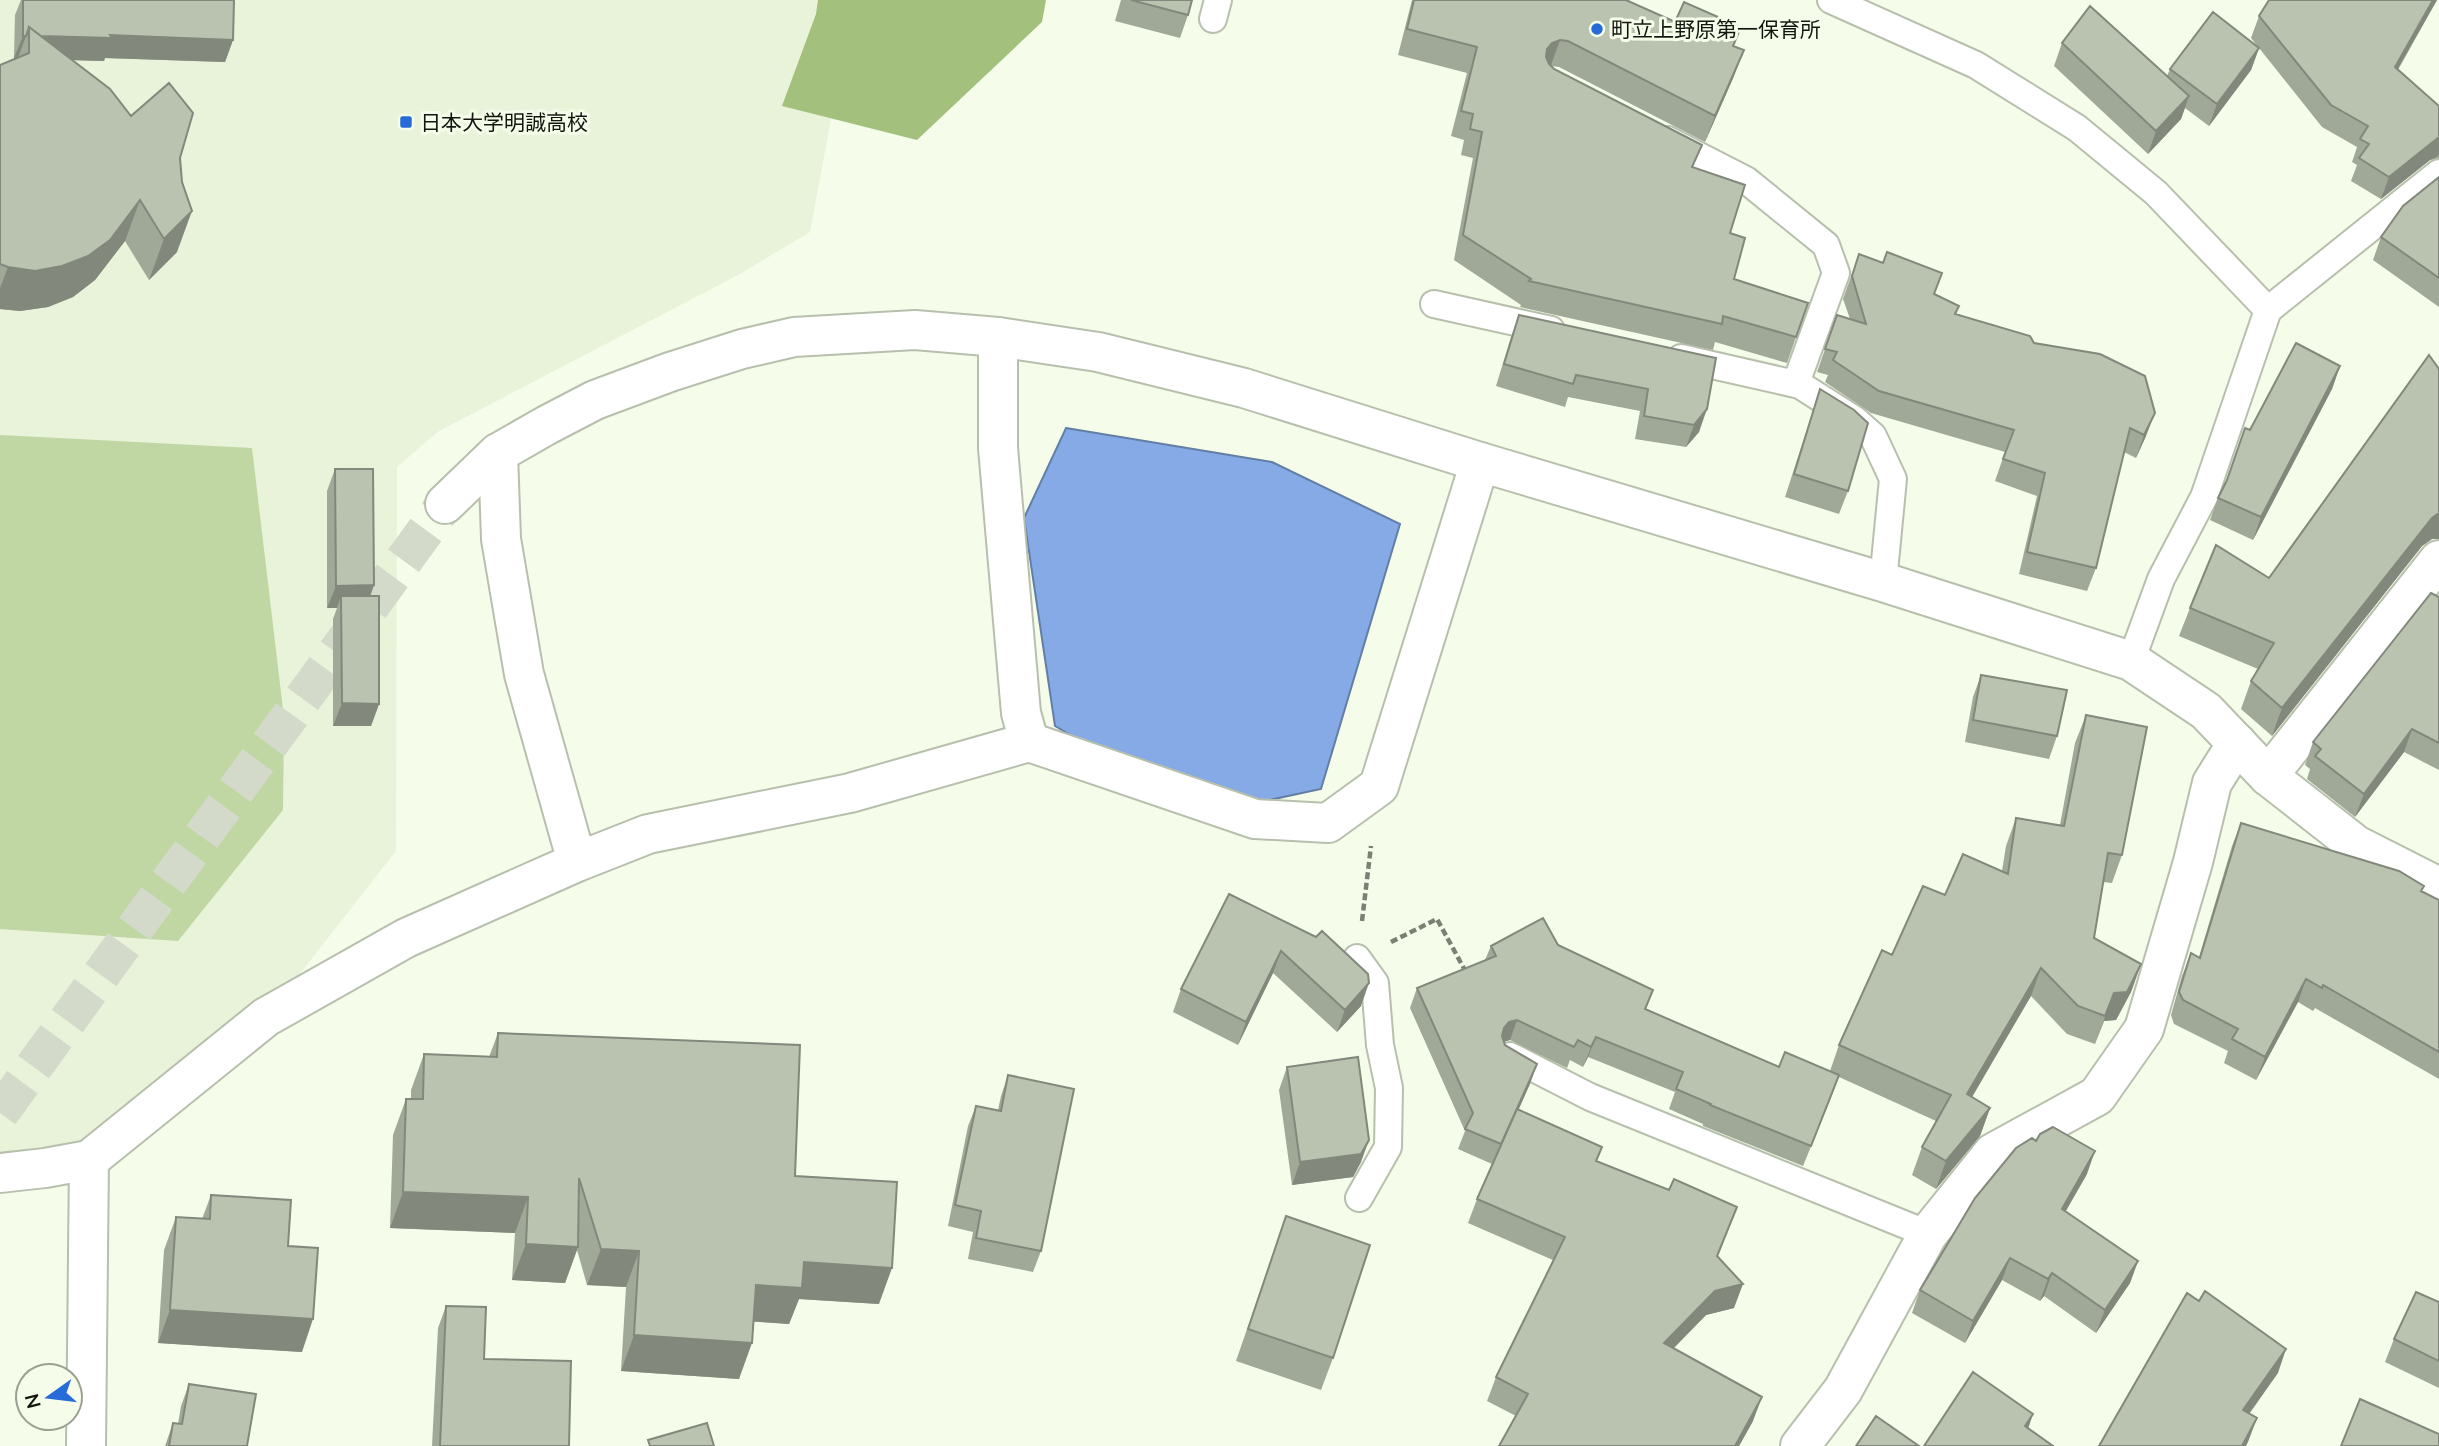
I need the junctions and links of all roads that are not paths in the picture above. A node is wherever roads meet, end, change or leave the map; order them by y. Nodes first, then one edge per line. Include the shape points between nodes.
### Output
1 (1831, 0) edge
2 (1649, 130) edge
3 (2439, 173) edge
4 (1434, 304) dead end
5 (2268, 310) junction
6 (1572, 334) edge
7 (998, 337) junction
8 (1651, 352) edge
9 (1796, 383) junction
10 (498, 453) junction
11 (1480, 463) junction
12 (445, 504) tunnel mouth
13 (2439, 560) edge
14 (1883, 582) junction
15 (2131, 661) junction
16 (1029, 742) junction
17 (2237, 743) junction
18 (2268, 776) junction
19 (577, 862) junction
20 (2439, 887) edge
21 (1357, 958) road end
22 (1510, 1056) edge
23 (89, 1160) junction
24 (0, 1173) edge
25 (1359, 1199) dead end
26 (1928, 1234) junction
27 (86, 1446) edge
28 (1800, 1446) edge

1 - 5 lane via 1976,65 2077,128 2156,193
2 - 9 lane via 1746,180 1826,245 1836,273
3 - 5 lane
4 - 6 lane
5 - 15 lane via 2204,497 2161,579
7 - 10 street via 915,330 794,337 742,349 595,400
7 - 11 street via 1098,352 1244,388
7 - 16 street via 998,448 1021,713
8 - 9 lane
9 - 14 lane via 1872,436 1893,479
10 - 12 street
10 - 19 street via 501,540 524,674
11 - 14 street
11 - 16 street via 1379,786 1328,823 1255,819
13 - 18 street
14 - 15 street
15 - 17 street via 2206,711
16 - 19 street via 850,793 648,834
17 - 18 street
17 - 26 street via 2212,783 2144,1029 2096,1096 1993,1153
18 - 20 street via 2356,845
19 - 23 street via 406,938 265,1017
21 - 25 lane via 1376,983 1380,1045 1389,1088 1388,1147
22 - 26 lane via 1590,1097
23 - 24 street
23 - 27 street
26 - 28 street via 1843,1390

